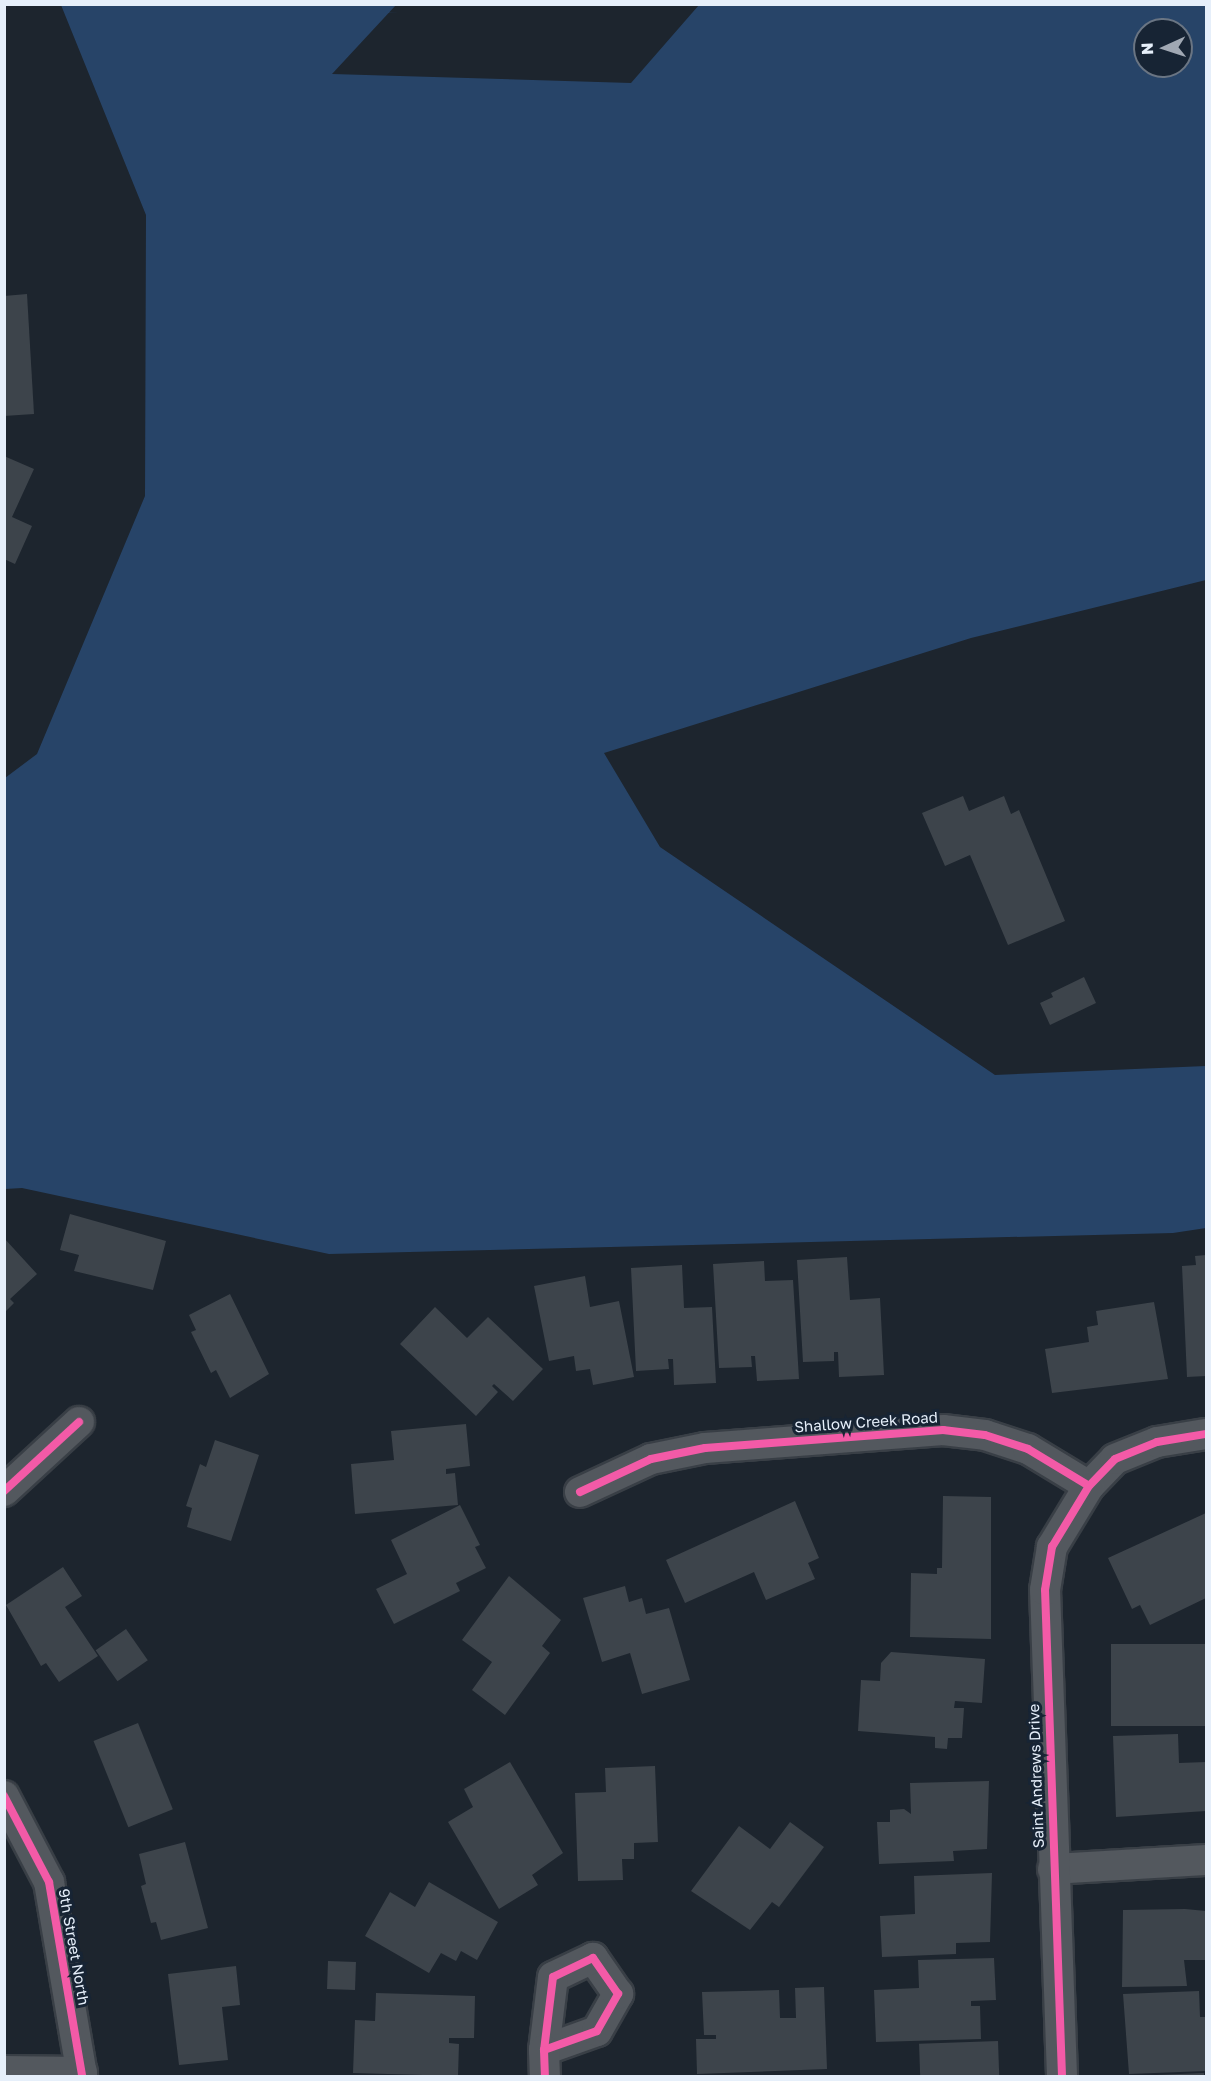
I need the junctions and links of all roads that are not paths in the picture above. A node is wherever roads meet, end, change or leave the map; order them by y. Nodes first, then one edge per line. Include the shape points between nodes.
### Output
1 (79, 1422) dead end
2 (1206, 1434) edge
3 (1089, 1486) junction
4 (4, 1491) edge
5 (580, 1492) dead end
6 (4, 1796) edge
7 (1206, 1860) edge
8 (1053, 1869) junction
9 (4, 2071) edge
10 (82, 2074) edge
11 (1062, 2076) edge

1 - 4 street
2 - 3 street via 1157,1442 1115,1459
3 - 5 street, Shallow Creek Road via 1028,1449 985,1435 943,1430 705,1448 651,1460
3 - 8 street, Saint Andrews Drive via 1052,1547 1045,1590
6 - 10 street, 9th Street North via 49,1882
7 - 8 street
8 - 11 street, Saint Andrews Drive
9 - 10 street

